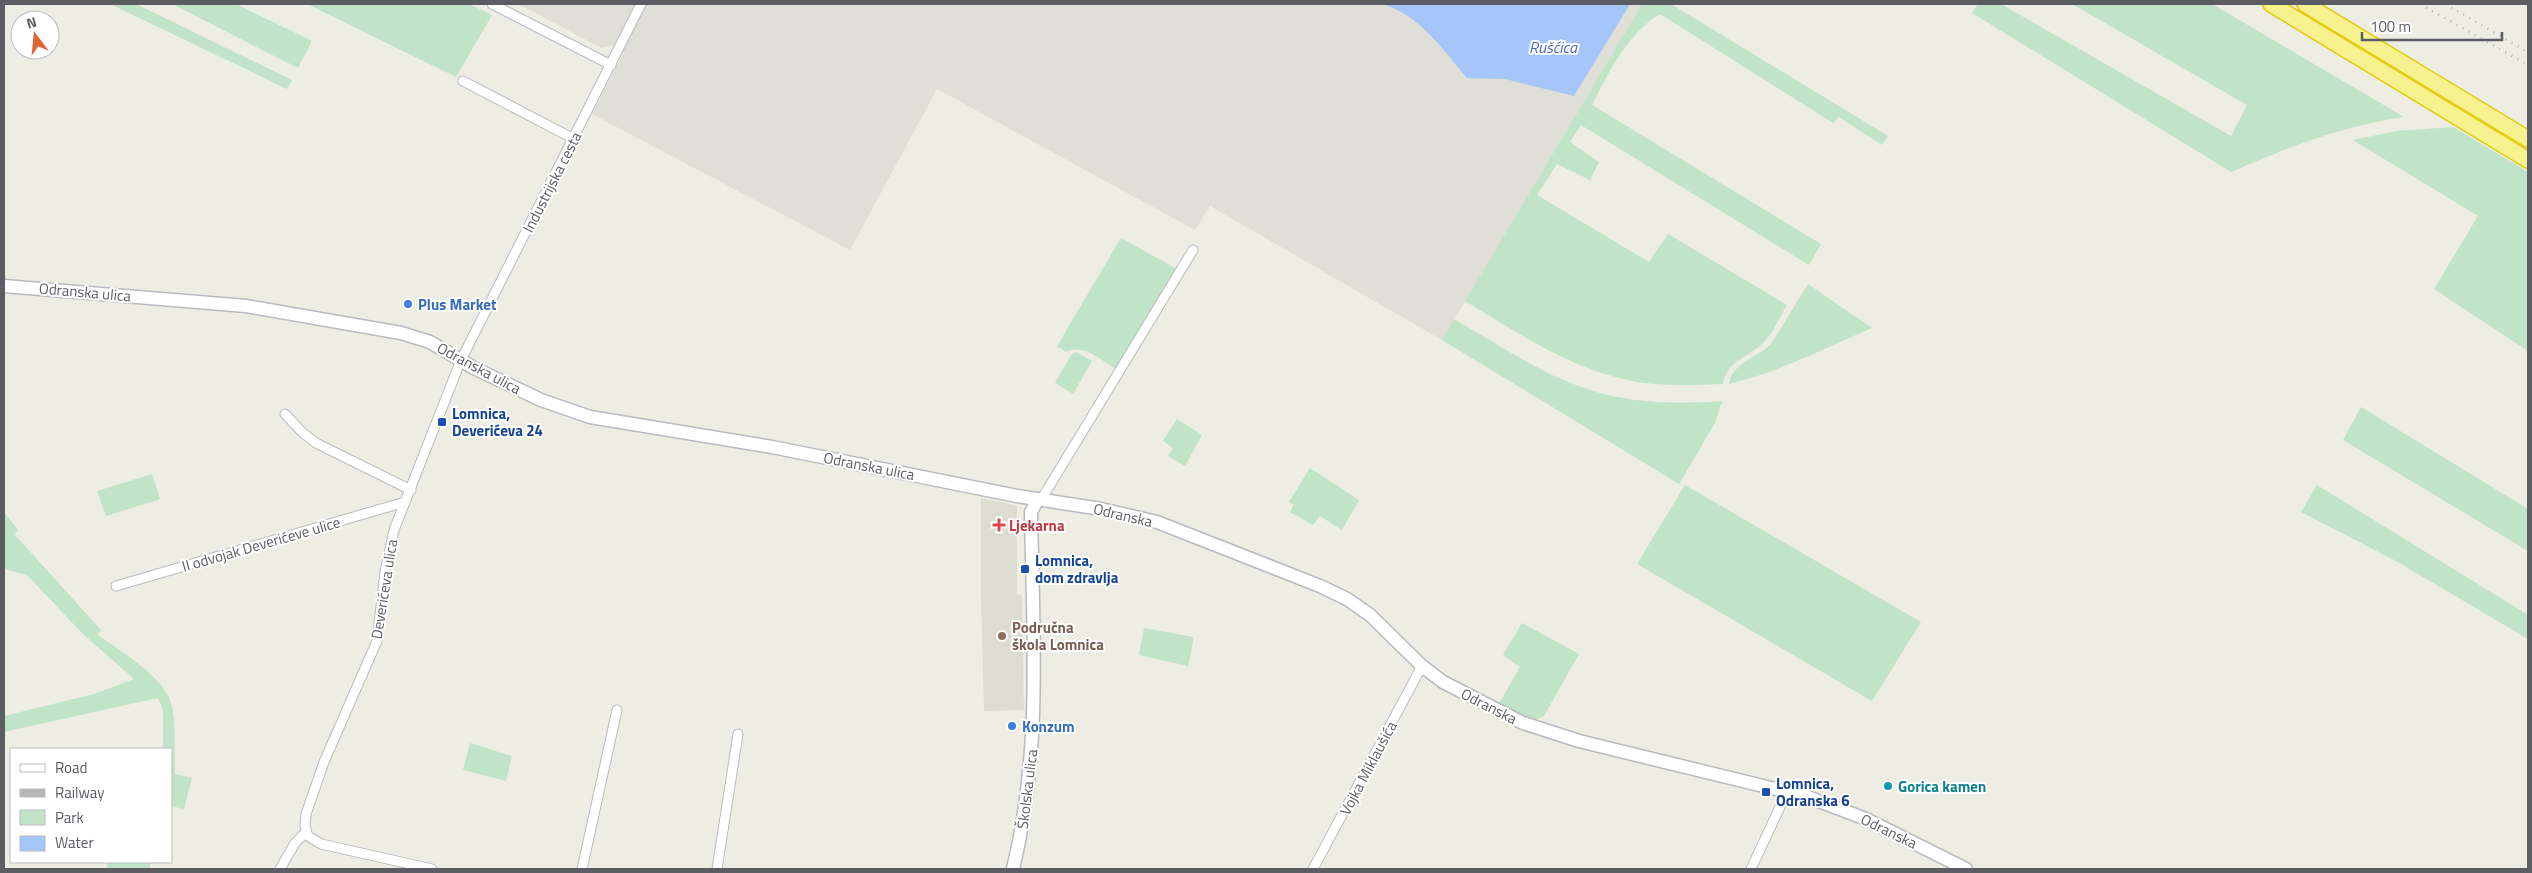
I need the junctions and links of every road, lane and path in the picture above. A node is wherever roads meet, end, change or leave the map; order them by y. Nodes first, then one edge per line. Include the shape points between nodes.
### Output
1 (492, 4) edge
2 (641, 4) edge
3 (2271, 4) edge
4 (2305, 4) edge
5 (611, 65) junction
6 (463, 81) dead end
7 (2528, 139) edge
8 (574, 140) junction
9 (2528, 160) edge
10 (1193, 250) dead end
11 (4, 286) edge
12 (461, 360) junction
13 (285, 414) dead end
14 (411, 490) junction
15 (1040, 499) junction
16 (405, 502) junction
17 (116, 586) dead end
18 (1422, 666) junction
19 (618, 710) dead end
20 (738, 734) dead end
21 (1787, 792) junction
22 (306, 832) junction
23 (280, 869) edge
24 (432, 869) edge
25 (582, 869) edge
26 (717, 869) edge
27 (1013, 869) edge
28 (1313, 869) edge
29 (1751, 869) edge
30 (1966, 869) edge

1 - 5 street
2 - 5 street, Industrijska cesta
3 - 9 highway
4 - 7 highway
5 - 8 street, Industrijska cesta
6 - 8 street
8 - 12 street, Industrijska cesta
10 - 15 street
11 - 12 street, Odranska ulica via 184,300 296,313 412,336
12 - 14 street, Deverićeva ulica
12 - 15 street, Odranska ulica via 541,400 606,421 782,449
13 - 14 street via 316,443
14 - 16 street, Deverićeva ulica
15 - 18 street, Odranska via 1101,508 1157,522 1320,586 1370,615
15 - 27 street, Školska ulica via 1031,512 1033,749 1027,804
16 - 17 street, II odvojak Deverićeve ulice
16 - 22 street, Deverićeva ulica via 389,549 377,641 312,792 304,820
18 - 21 street, Odranska via 1468,696 1537,728
18 - 28 street, Vojka Miklaušića
19 - 25 street
20 - 26 street
21 - 29 street
21 - 30 street, Odranska via 1853,813
22 - 23 street via 294,844
22 - 24 street via 316,842 327,846

